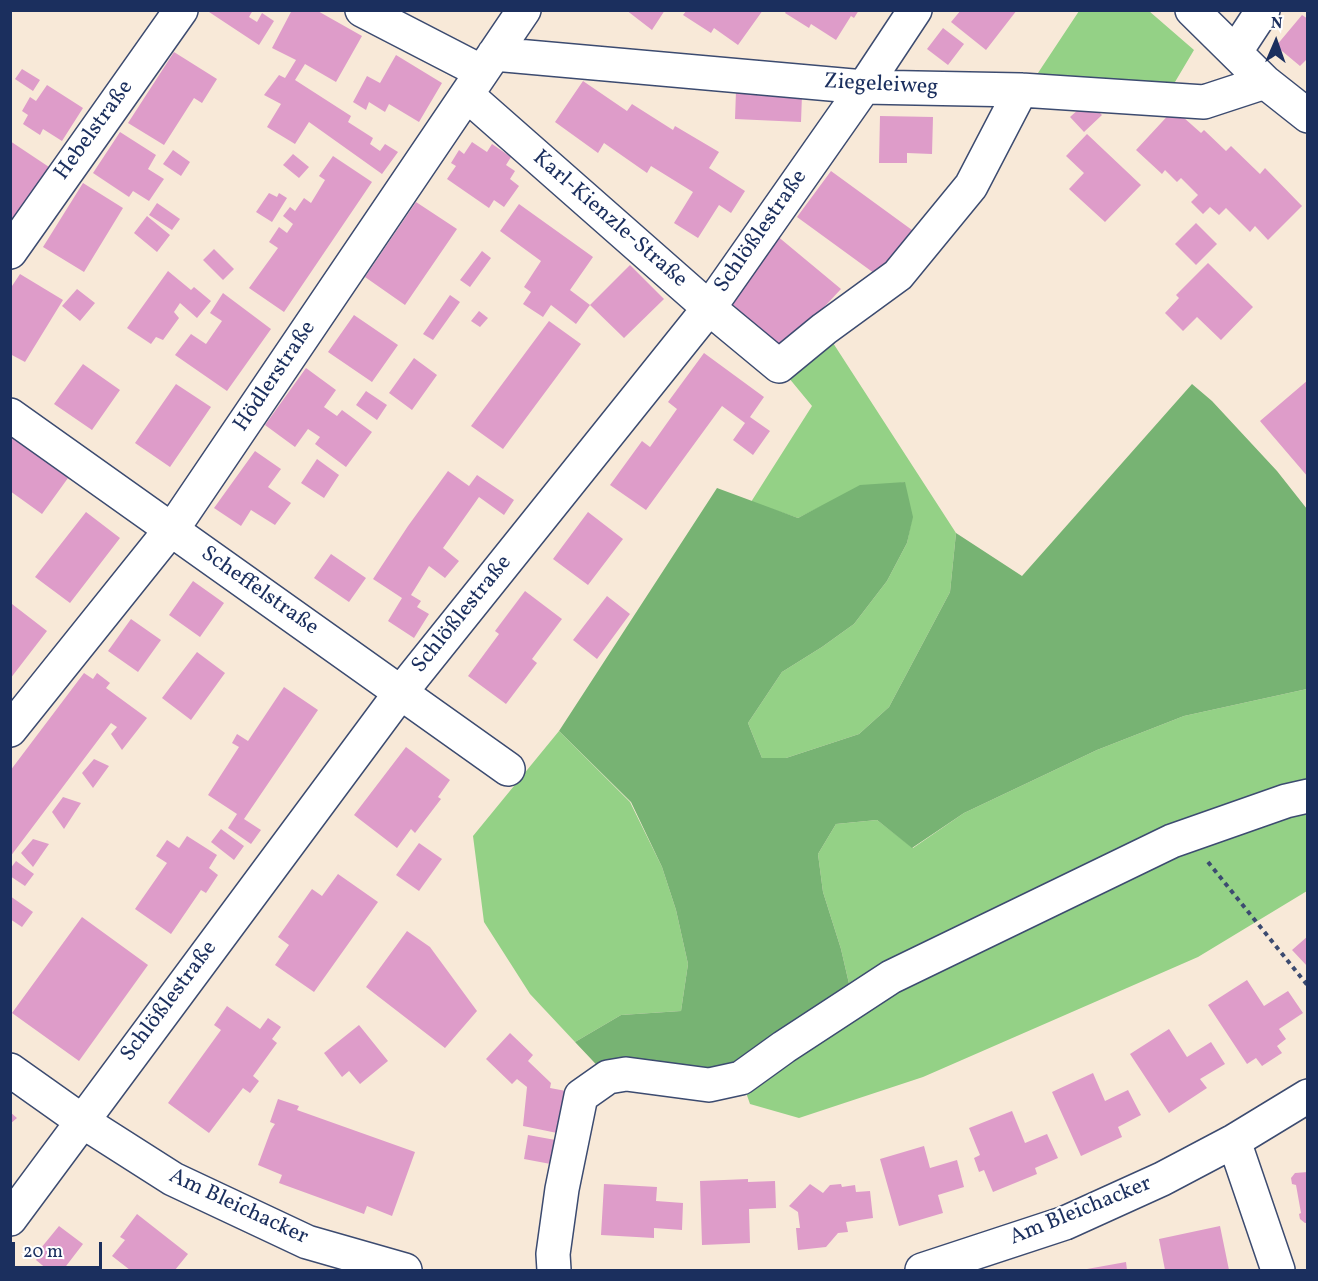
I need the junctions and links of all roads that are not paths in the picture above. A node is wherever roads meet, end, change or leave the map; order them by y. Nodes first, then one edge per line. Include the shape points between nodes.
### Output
1 (181, 10) edge
2 (362, 10) edge
3 (524, 10) edge
4 (915, 10) edge
5 (1192, 10) edge
6 (1263, 10) edge
7 (1236, 51) junction
8 (481, 74) junction
9 (1265, 82) junction
10 (864, 87) junction
11 (1021, 90) junction
12 (1308, 116) edge
13 (10, 252) edge
14 (709, 308) junction
15 (10, 415) edge
16 (170, 530) junction
17 (401, 692) junction
18 (10, 730) edge
19 (508, 769) dead end
20 (1308, 796) edge
21 (10, 1070) edge
22 (1308, 1096) edge
23 (82, 1121) junction
24 (1234, 1141) junction
25 (10, 1219) edge
26 (405, 1270) edge
27 (554, 1270) edge
28 (922, 1270) edge
29 (1278, 1270) edge

1 - 13 street, Hebelstraße
2 - 8 street, Karl-Kienzle-Straße
3 - 8 street, Hödlerstraße
4 - 10 street, Schlößlestraße
5 - 7 street
6 - 7 street
7 - 9 street
8 - 10 street, Ziegeleiweg
8 - 14 street, Karl-Kienzle-Straße
8 - 16 street, Hödlerstraße
9 - 11 street, Ziegeleiweg via 1204,102
9 - 12 street
10 - 11 street, Ziegeleiweg
10 - 14 street, Schlößlestraße
11 - 14 street, Karl-Kienzle-Straße via 971,186 898,275 779,366
14 - 17 street, Schlößlestraße
15 - 16 street, Scheffelstraße
16 - 17 street, Scheffelstraße
16 - 18 street, Hödlerstraße
17 - 19 street, Scheffelstraße
17 - 23 street, Schlößlestraße
20 - 27 street via 1187,836 891,977 741,1078 709,1085 626,1074 608,1077 581,1096 562,1189
21 - 23 street, Am Bleichacker
22 - 24 street, Am Bleichacker
23 - 25 street, Schlößlestraße
23 - 26 street, Am Bleichacker via 173,1179 250,1216 307,1242
24 - 28 street, Am Bleichacker via 1065,1223
24 - 29 street

